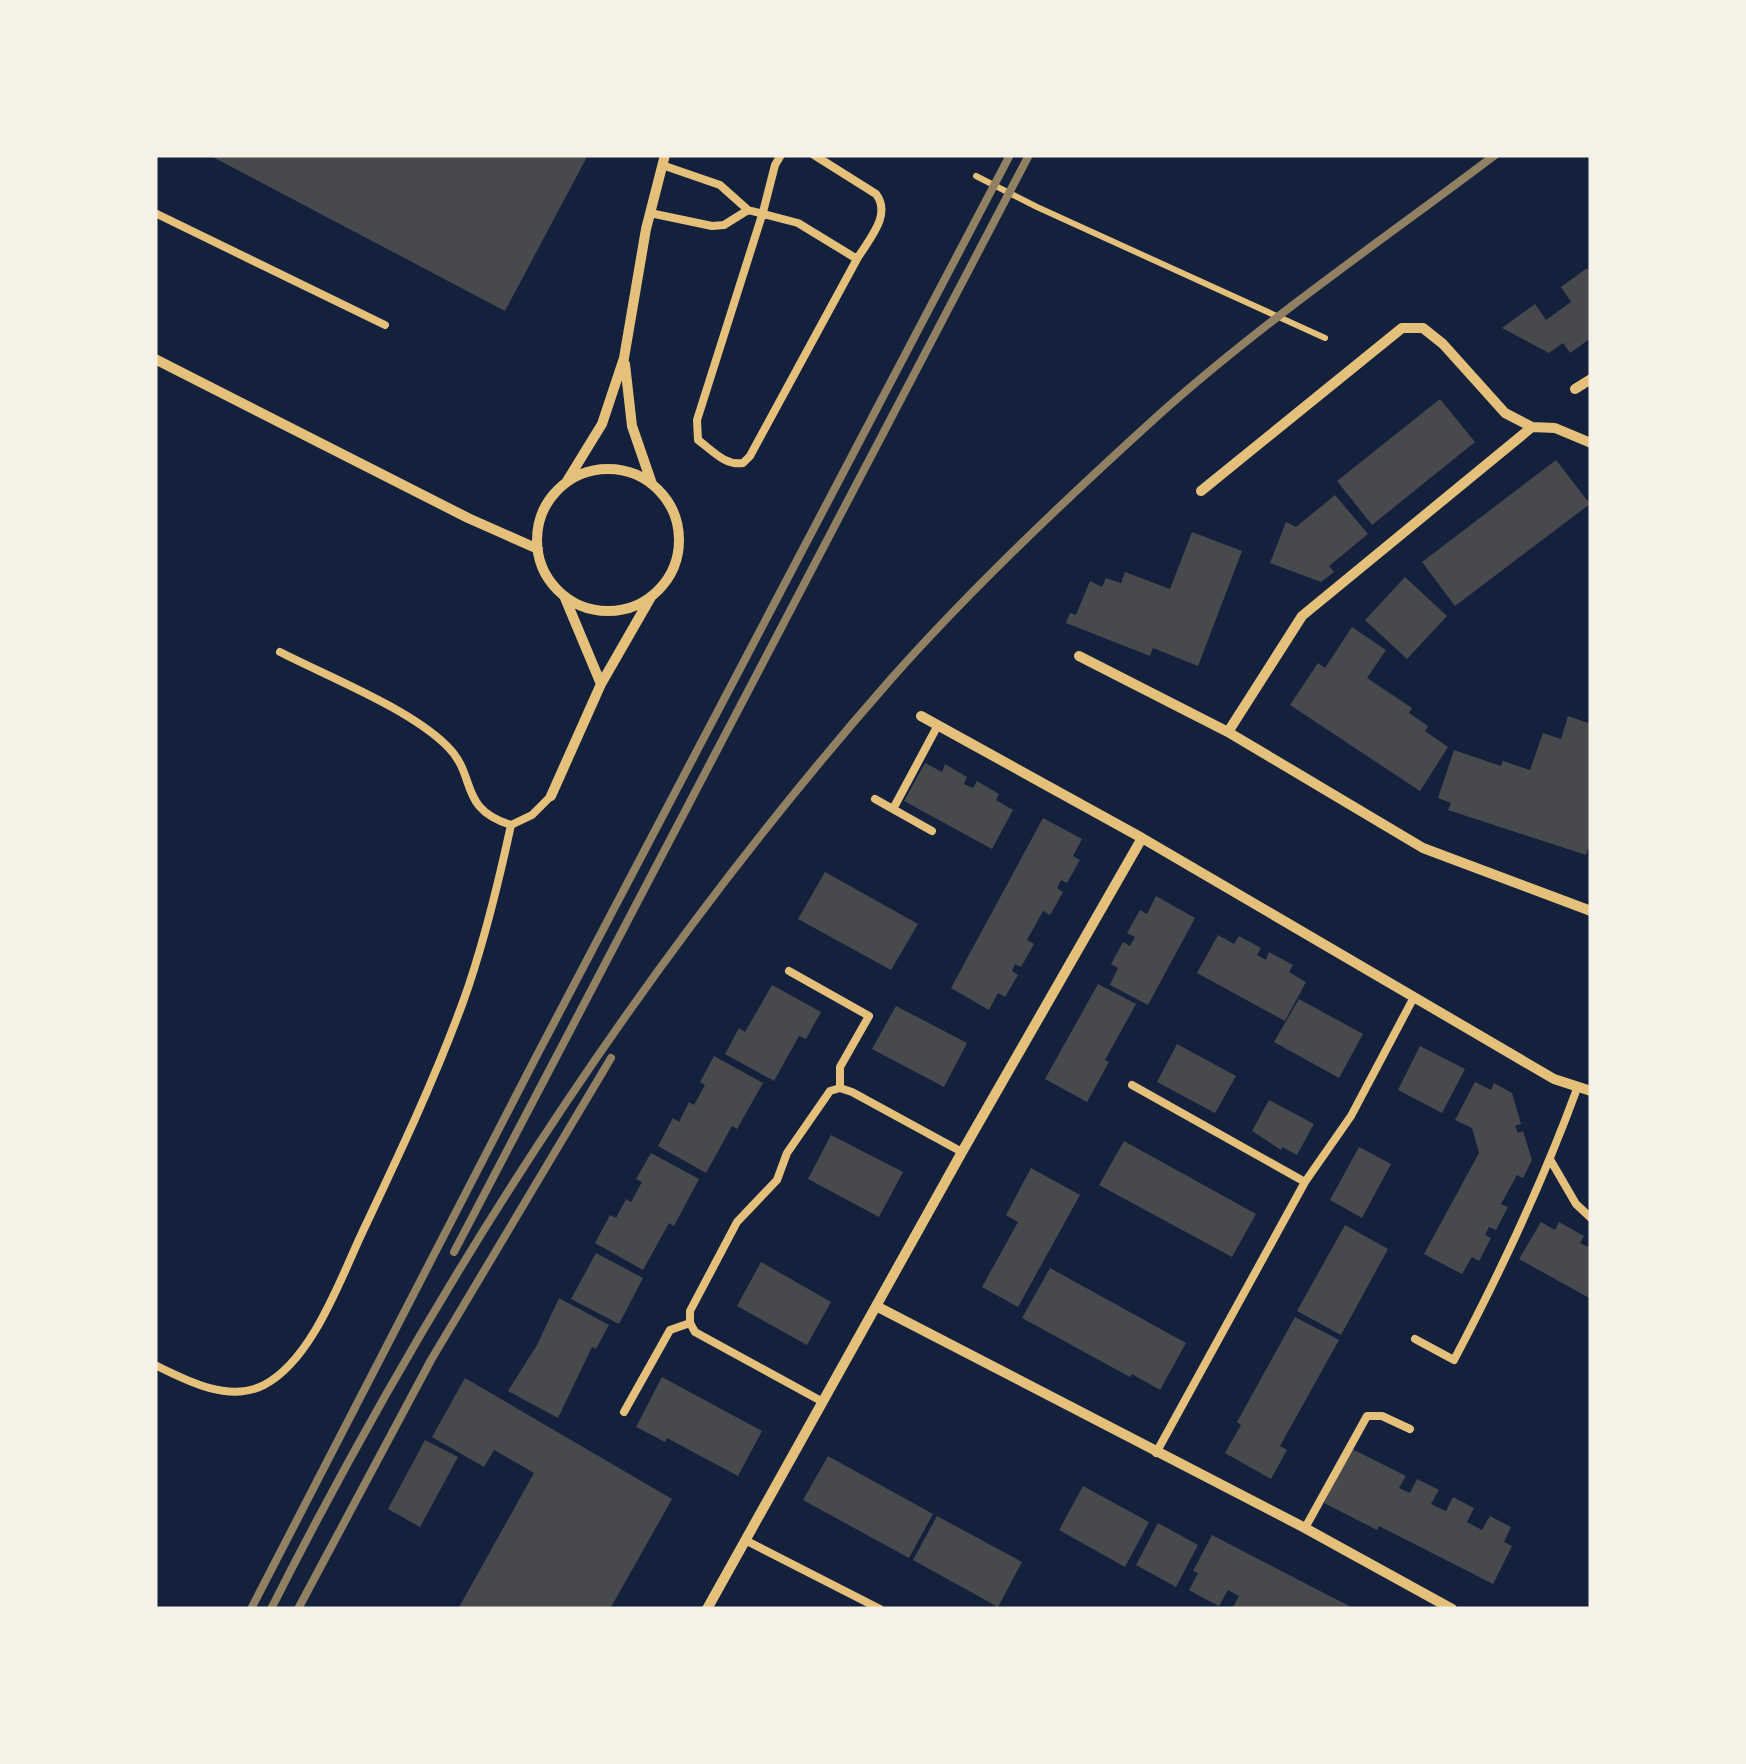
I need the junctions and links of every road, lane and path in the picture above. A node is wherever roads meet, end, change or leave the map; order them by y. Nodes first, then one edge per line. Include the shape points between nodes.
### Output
1 (781, 155) edge
2 (814, 155) edge
3 (664, 160) edge
4 (976, 176) dead end
5 (748, 210) junction
6 (650, 212) junction
7 (763, 212) junction
8 (155, 213) edge
9 (857, 258) junction
10 (385, 325) dead end
11 (1325, 338) dead end
12 (624, 358) junction
13 (155, 359) edge
14 (1591, 379) edge
15 (1575, 389) dead end
16 (1532, 427) junction
17 (1591, 443) edge
18 (568, 481) junction
19 (652, 484) junction
20 (1200, 491) dead end
21 (538, 549) junction
22 (564, 596) junction
23 (652, 596) junction
24 (280, 652) dead end
25 (1079, 656) dead end
26 (601, 684) junction
27 (921, 716) dead end
28 (938, 725) junction
29 (1228, 732) junction
30 (551, 796) joint
31 (874, 799) dead end
32 (892, 809) junction
33 (511, 825) junction
34 (932, 831) dead end
35 (1142, 838) junction
36 (1591, 911) edge
37 (789, 971) dead end
38 (1414, 997) junction
39 (1132, 1085) dead end
40 (1578, 1086) junction
41 (840, 1088) junction
42 (1591, 1090) edge
43 (962, 1152) junction
44 (1551, 1161) junction
45 (1305, 1182) junction
46 (1591, 1218) edge
47 (876, 1306) junction
48 (690, 1323) junction
49 (1415, 1339) dead end
50 (155, 1366) edge
51 (824, 1402) junction
52 (624, 1412) dead end
53 (1410, 1430) dead end
54 (1156, 1452) junction
55 (1305, 1528) junction
56 (747, 1541) junction
57 (707, 1609) edge
58 (880, 1609) edge
59 (1452, 1609) edge

1 - 7 lane
2 - 9 lane via 882,202 884,214
3 - 5 lane via 720,185
3 - 6 street
4 - 11 path
5 - 6 lane via 712,226
5 - 7 lane
6 - 12 street
7 - 9 lane via 798,223
7 - 9 lane via 696,420 698,440 726,461 743,464 750,456
8 - 10 lane
12 - 18 street via 602,424
12 - 19 street via 632,426
13 - 21 street
14 - 15 street
16 - 17 street
16 - 20 street via 1505,412 1423,328 1402,328
16 - 29 street via 1302,616
18 - 19 street via 619,469
18 - 21 street via 542,513
19 - 23 street via 675,514 680,539 667,580
21 - 22 street via 550,582
22 - 23 street via 613,612
22 - 26 street
23 - 26 street
24 - 33 lane via 426,727 452,750 477,806
25 - 29 street
26 - 30 street
27 - 28 street
28 - 32 lane
28 - 35 street
29 - 36 street via 1422,848
30 - 33 lane
31 - 32 lane
32 - 34 lane
33 - 50 lane via 464,1000 425,1099 314,1331 286,1368 246,1392 212,1389
35 - 38 street
35 - 43 street
37 - 41 lane via 869,1016 840,1068
38 - 40 street via 1554,1079
38 - 45 lane via 1351,1116
39 - 45 lane
40 - 42 street
40 - 44 lane
41 - 43 lane
41 - 48 lane via 822,1099 777,1180 736,1222
43 - 47 street
44 - 46 lane
44 - 49 lane via 1454,1360
45 - 54 lane
47 - 51 street
47 - 54 street
48 - 51 lane via 695,1332
48 - 52 lane via 670,1330
51 - 56 street
53 - 55 lane via 1367,1416
54 - 55 street
55 - 59 street
56 - 57 street
56 - 58 lane

